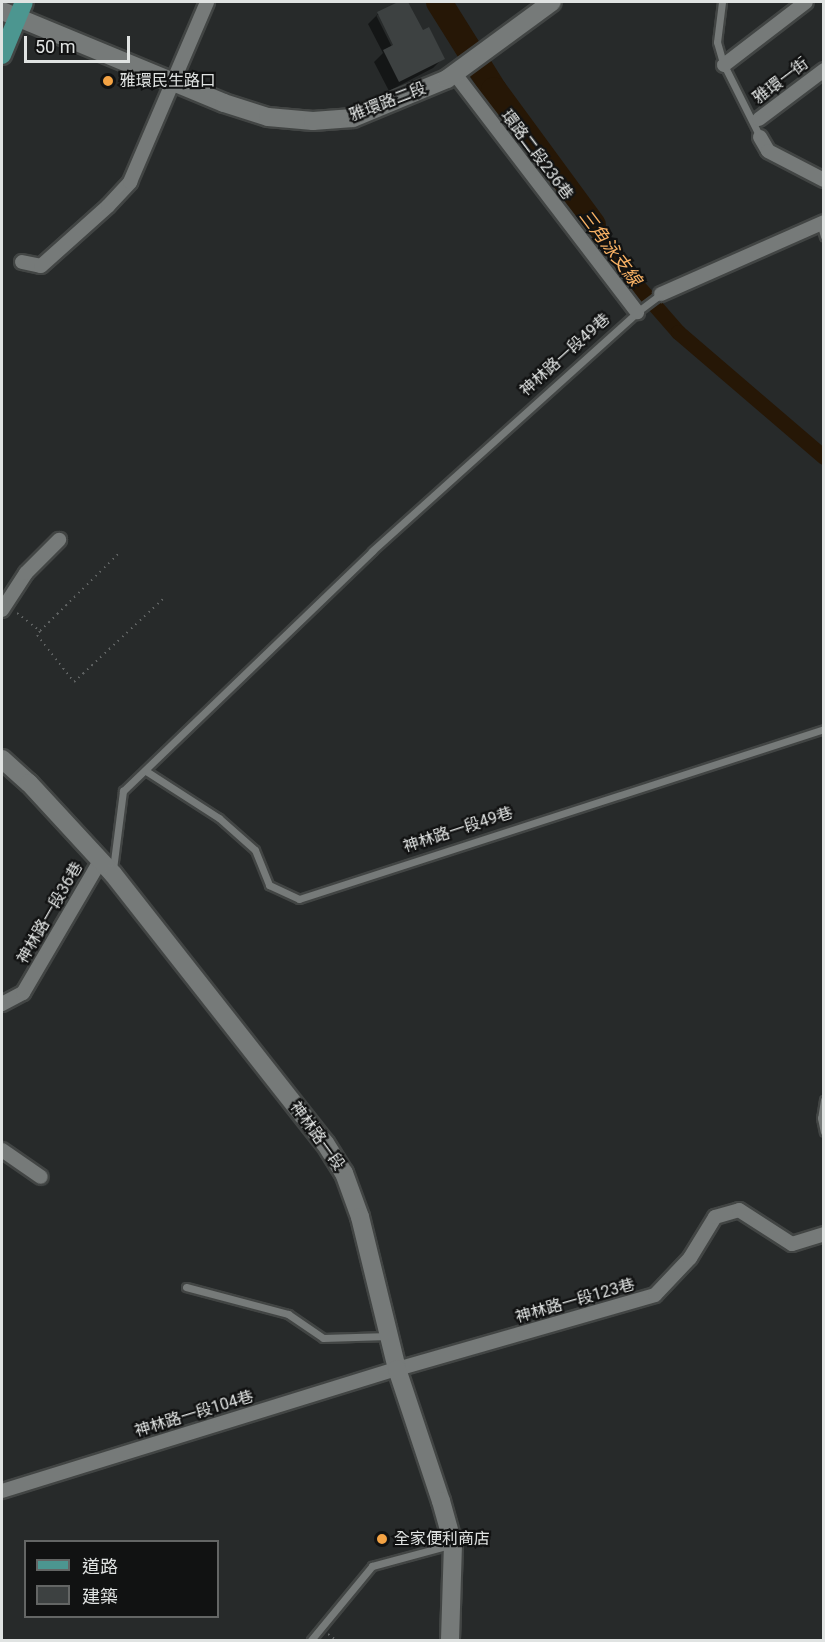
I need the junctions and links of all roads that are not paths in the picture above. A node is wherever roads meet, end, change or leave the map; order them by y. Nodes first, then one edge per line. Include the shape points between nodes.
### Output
1 (207, 2) edge
2 (552, 2) edge
3 (722, 2) edge
4 (806, 2) edge
5 (14, 10) edge
6 (2, 55) edge
7 (724, 65) junction
8 (824, 70) edge
9 (458, 73) junction
10 (173, 83) junction
11 (759, 119) dead end
12 (760, 137) joint
13 (824, 180) edge
14 (822, 227) edge
15 (22, 262) dead end
16 (661, 294) joint
17 (638, 311) junction
18 (58, 540) dead end
19 (4, 606) edge
20 (824, 729) edge
21 (2, 759) edge
22 (146, 771) junction
23 (106, 868) junction
24 (2, 1004) edge
25 (824, 1100) edge
26 (822, 1118) edge
27 (824, 1132) edge
28 (2, 1150) edge
29 (41, 1177) dead end
30 (824, 1234) edge
31 (186, 1287) dead end
32 (389, 1336) junction
33 (397, 1369) junction
34 (2, 1491) edge
35 (453, 1544) junction
36 (311, 1641) edge
37 (450, 1641) edge

1 - 10 street
2 - 9 street, 雅環路二段
3 - 7 lane via 717,42
4 - 7 street
5 - 6 main road
5 - 10 street, 雅環路二段
7 - 12 lane
8 - 11 street, 雅環一街
9 - 10 street, 雅環路二段 via 353,118 313,121 268,117
9 - 17 street, 環路二段236巷
10 - 15 street via 130,182 41,266
12 - 13 street via 768,151
14 - 16 street
16 - 17 lane, 神林路一段49巷
17 - 22 lane, 神林路一段49巷 via 372,551
18 - 19 street via 26,573
20 - 22 lane, 神林路一段49巷 via 299,899 269,885 255,850 219,818
21 - 23 street, 神林路一段
22 - 23 lane, 神林路一段49巷 via 123,791
23 - 24 street, 神林路一段36巷 via 23,993
23 - 32 street, 神林路一段 via 325,1143 344,1173 360,1217
25 - 26 lane
26 - 27 lane
28 - 29 street
30 - 33 street, 神林路一段123巷 via 792,1244 739,1210 715,1217 690,1258 655,1295
31 - 32 lane via 288,1314 323,1338
32 - 33 street, 神林路一段
33 - 34 street, 神林路一段104巷
33 - 35 street, 神林路一段
35 - 36 lane via 372,1566
35 - 37 street, 神林路一段

